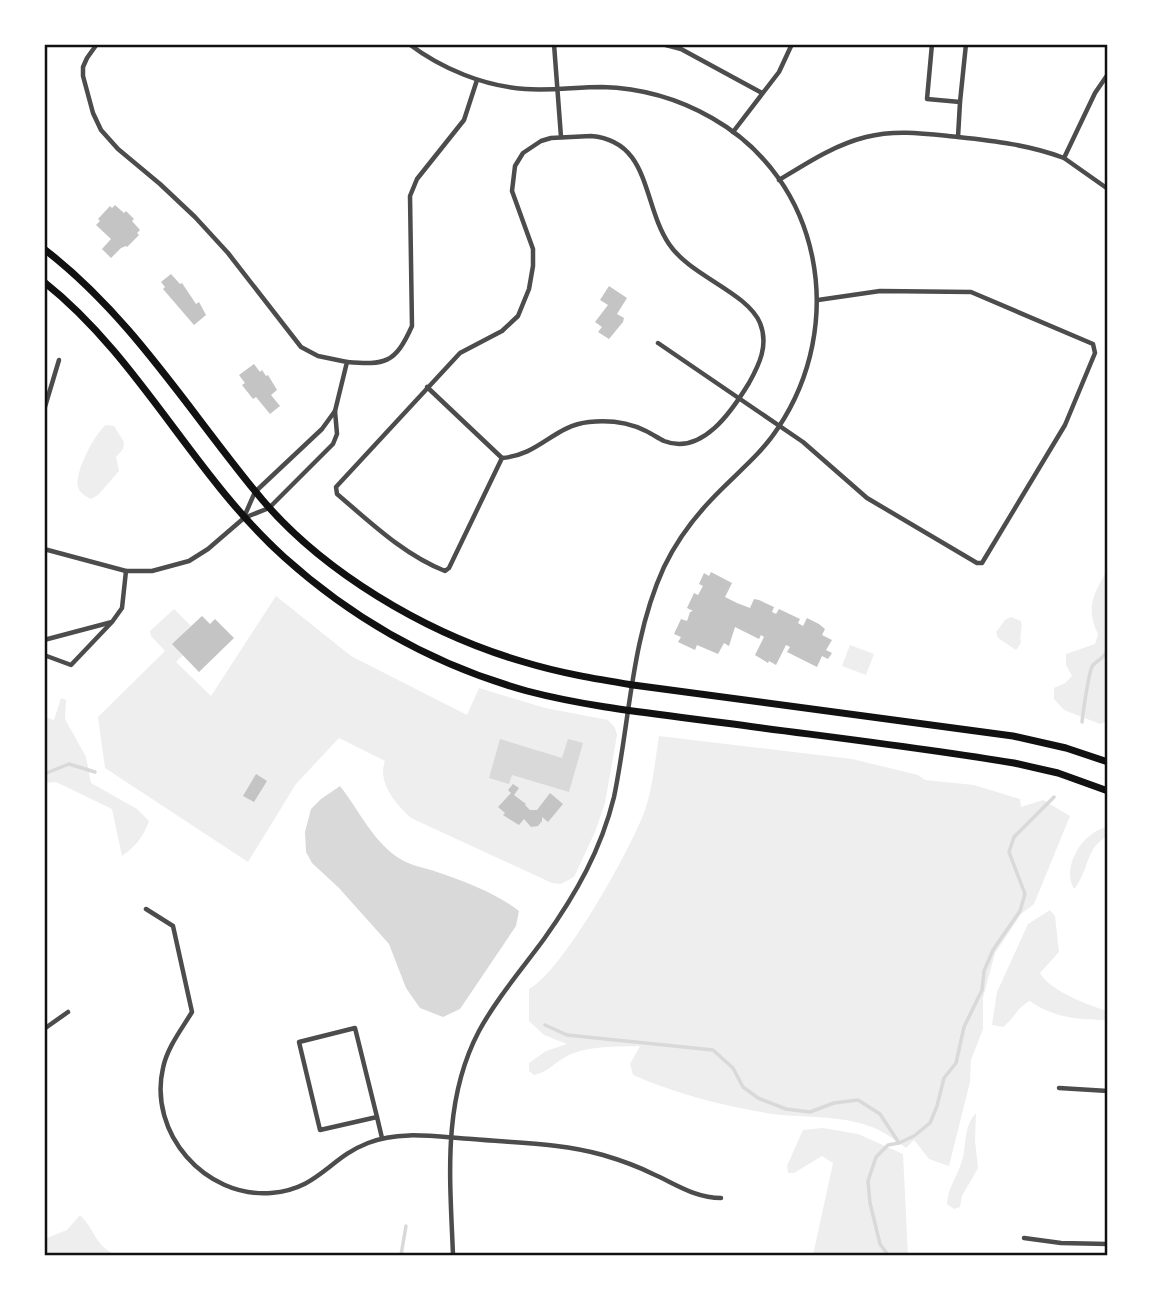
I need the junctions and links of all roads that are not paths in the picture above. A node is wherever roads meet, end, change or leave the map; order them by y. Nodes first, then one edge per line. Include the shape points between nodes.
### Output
1 (97, 44) edge
2 (409, 44) edge
3 (554, 44) edge
4 (662, 44) edge
5 (792, 44) edge
6 (932, 44) edge
7 (966, 44) edge
8 (1108, 74) edge
9 (477, 80) junction
10 (558, 89) junction
11 (762, 93) junction
12 (960, 102) junction
13 (733, 132) junction
14 (561, 137) junction
15 (958, 137) junction
16 (1064, 158) junction
17 (779, 180) junction
18 (1108, 189) edge
19 (44, 248) edge
20 (44, 282) edge
21 (818, 300) junction
22 (658, 343) dead end
23 (59, 359) dead end
24 (347, 362) junction
25 (427, 387) junction
26 (740, 398) junction
27 (44, 411) edge
28 (335, 411) junction
29 (779, 427) junction
30 (502, 457) junction
31 (255, 492) junction
32 (269, 508) junction
33 (244, 518) junction
34 (44, 549) edge
35 (126, 571) junction
36 (112, 622) junction
37 (44, 639) edge
38 (44, 655) edge
39 (633, 685) junction
40 (628, 710) junction
41 (1108, 762) edge
42 (1108, 791) edge
43 (146, 909) dead end
44 (68, 1012) dead end
45 (44, 1029) edge
46 (1059, 1088) dead end
47 (1108, 1091) edge
48 (377, 1116) junction
49 (382, 1138) junction
50 (450, 1138) junction
51 (721, 1198) dead end
52 (1024, 1238) dead end
53 (1108, 1244) edge
54 (453, 1255) edge

1 - 24 street via 83,67 83,76 93,113 107,138 195,217 301,347
2 - 9 street
3 - 10 street
4 - 11 street via 681,49
5 - 11 street via 779,72
6 - 12 street via 927,99
7 - 12 street
8 - 16 street
9 - 10 street via 511,88
9 - 24 street via 464,120 417,179 410,196 412,326 387,361
10 - 13 street via 611,88 659,96 705,114
10 - 14 street
11 - 13 street
12 - 15 street
13 - 17 street
14 - 25 street via 533,146 516,166 512,191 533,249 529,289 517,316 502,331 460,353
14 - 26 street via 603,137 627,150 639,168 669,244 692,268 752,311 761,325 762,352
15 - 16 street via 1037,148
15 - 17 street via 910,133 866,137 831,149
16 - 18 street
17 - 21 street via 803,222
19 - 31 main road via 123,321
20 - 33 main road via 117,355
21 - 29 street via 813,351 798,395
21 - 29 street via 880,291 971,292 1089,341 1095,353 1065,425 982,563 880,507
22 - 26 street
23 - 27 street
24 - 28 street
25 - 30 street
25 - 30 street via 336,487 337,494 410,551 445,571
26 - 29 street
26 - 30 street via 711,431 682,444 632,425 589,422 563,429 526,454
28 - 31 street
28 - 32 street via 333,444
29 - 39 street via 766,446 699,512 665,565 644,621
31 - 32 main road
31 - 33 street
32 - 33 street
32 - 39 main road via 349,576 447,634 546,669
33 - 35 street via 189,561 152,571
33 - 40 main road via 332,597 428,654 529,691
34 - 35 street
35 - 36 street via 122,608
36 - 37 street
36 - 38 street via 71,664
39 - 40 street
39 - 41 main road via 1013,736
40 - 42 main road via 1014,763
40 - 50 street via 614,797 592,862 479,1031 460,1081
43 - 49 street via 173,926 192,1012 166,1057 161,1091 170,1132 196,1167 234,1189 286,1191 313,1180 353,1150
44 - 45 street
46 - 47 street
48 - 48 street via 320,1130 299,1042 355,1028
48 - 49 street
49 - 50 street
50 - 51 street via 584,1150 627,1162 690,1193
50 - 54 street
52 - 53 street

